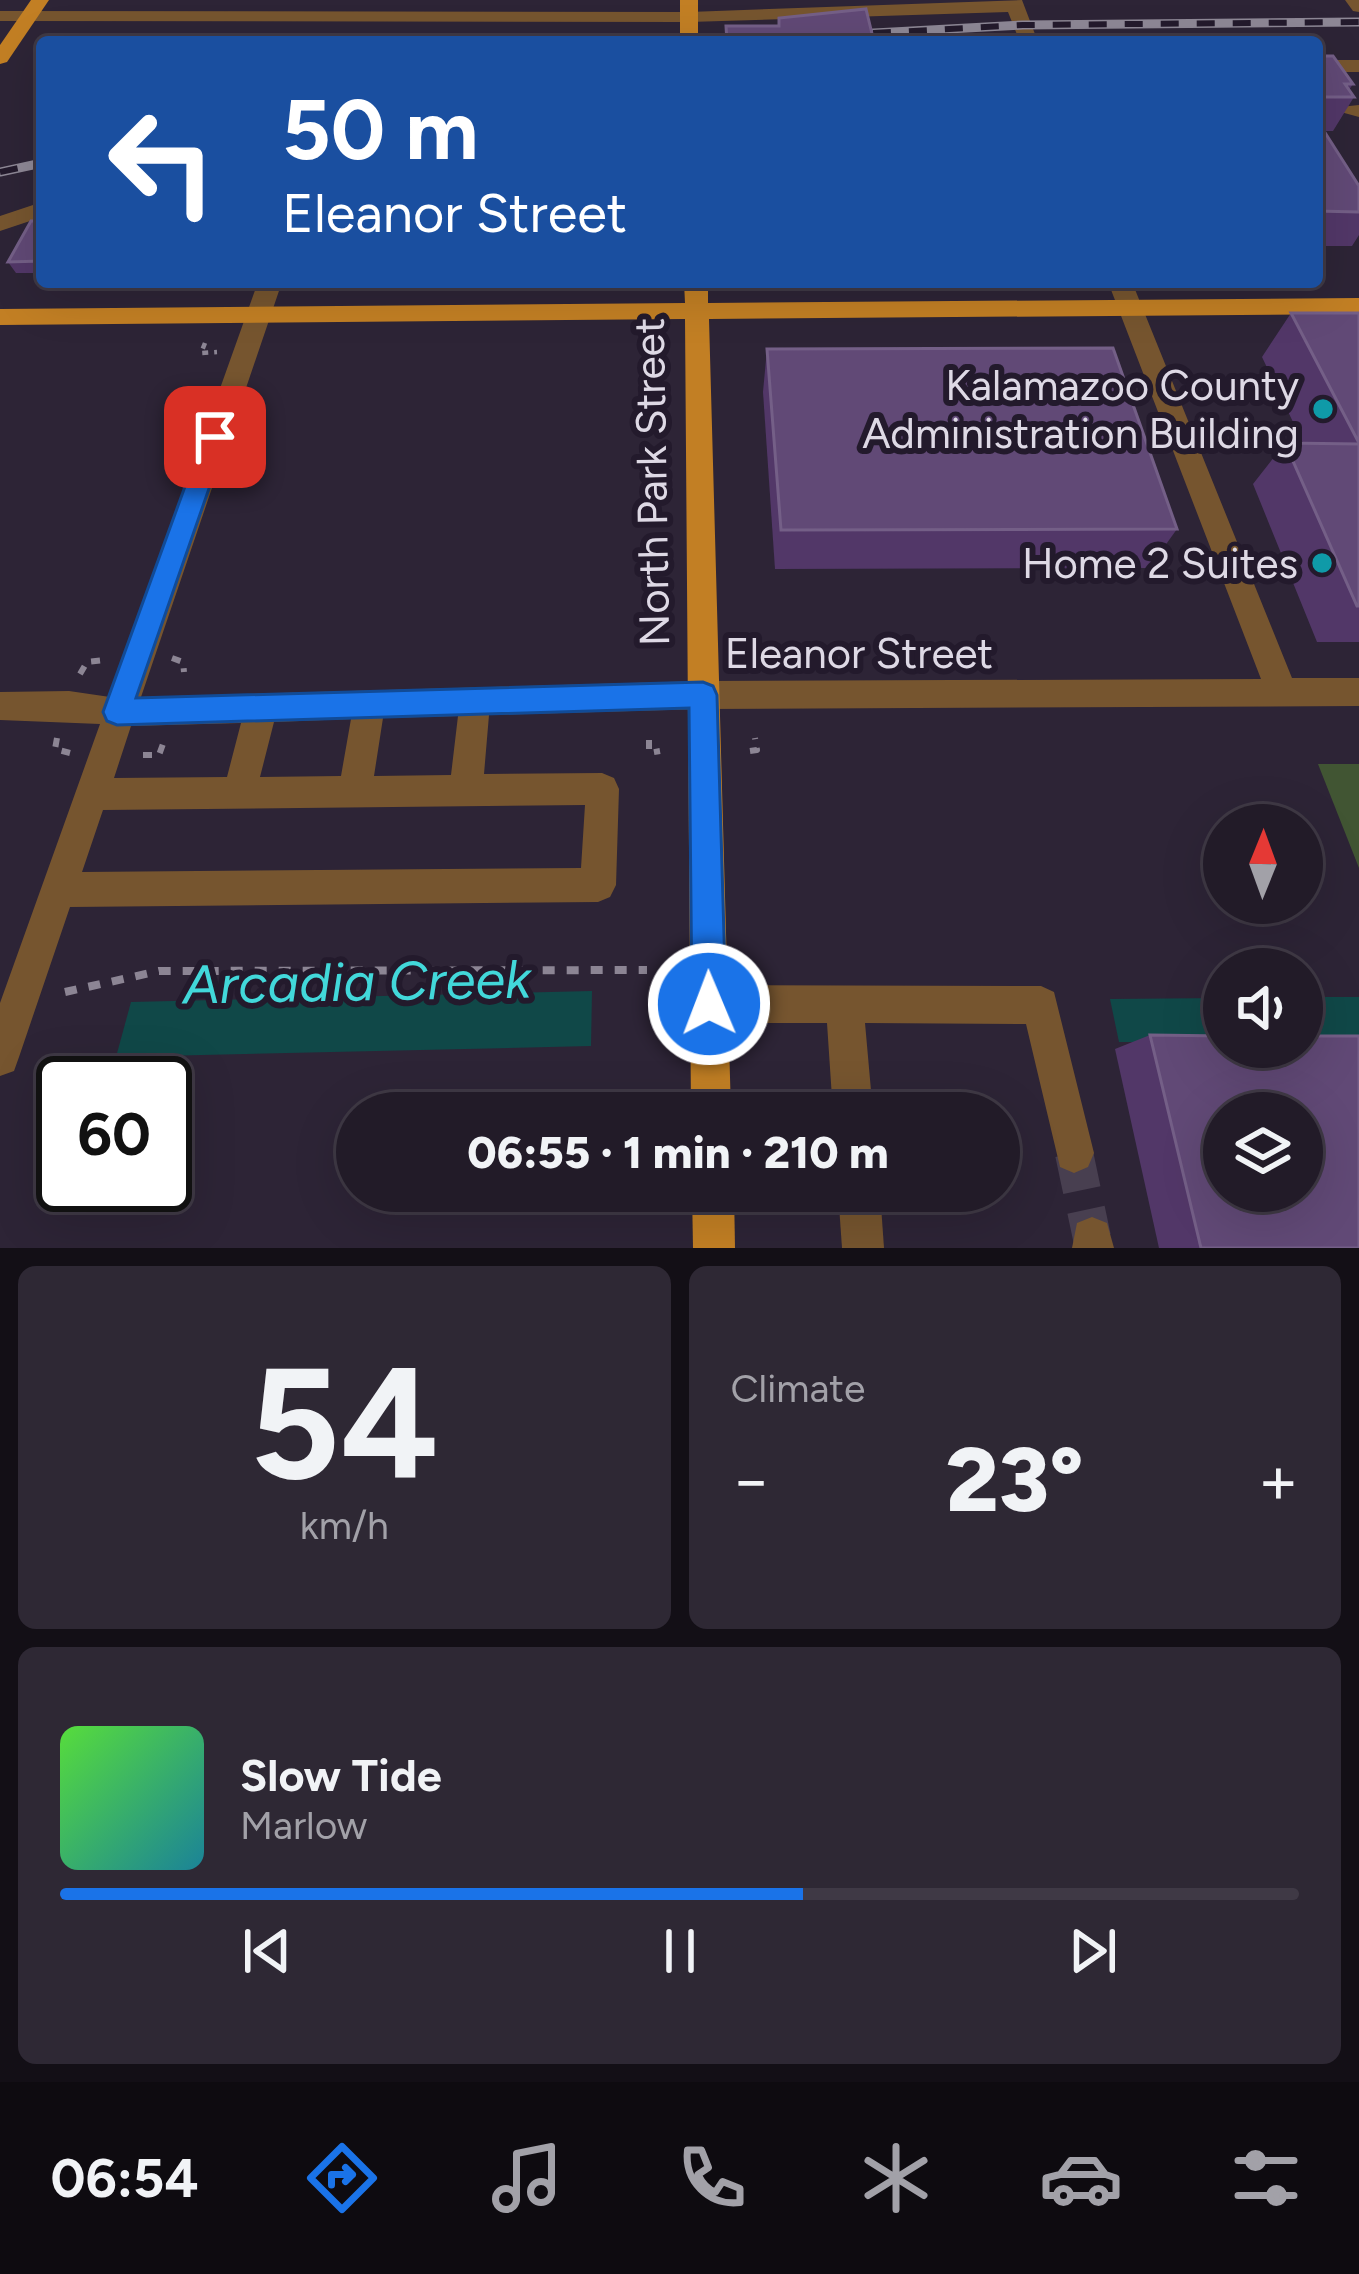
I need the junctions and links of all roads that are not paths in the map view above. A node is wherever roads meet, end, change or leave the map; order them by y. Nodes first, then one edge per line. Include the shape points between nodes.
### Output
1 (1354, 0) edge
2 (1014, 3) edge
3 (802, 5) edge
4 (755, 7) edge
5 (1359, 7) edge
6 (35, 8) edge
7 (363, 8) edge
8 (618, 9) edge
9 (689, 9) edge
10 (0, 16) edge
11 (1027, 36) edge
12 (0, 58) edge
13 (1323, 66) edge
14 (1359, 66) edge
15 (36, 211) edge
16 (0, 224) edge
17 (1125, 295) edge
18 (697, 296) edge
19 (265, 297) edge
20 (1359, 305) edge
21 (0, 317) edge
22 (1359, 692) edge
23 (1282, 693) junction
24 (703, 695) junction
25 (476, 701) junction
26 (369, 704) junction
27 (0, 706) edge
28 (261, 708) junction
29 (117, 712) junction
30 (466, 790) junction
31 (355, 791) junction
32 (240, 792) junction
33 (89, 794) junction
34 (57, 890) junction
35 (709, 1004) junction
36 (845, 1004) junction
37 (0, 1057) edge
38 (711, 1092) edge
39 (851, 1092) edge
40 (1074, 1153) tunnel mouth
41 (713, 1212) edge
42 (860, 1212) edge
43 (714, 1248) edge
44 (863, 1248) edge

1 - 5 street
2 - 3 street
2 - 11 street
3 - 4 street
4 - 9 street
6 - 7 street via 198,25
6 - 10 street
6 - 12 main road
7 - 8 street
8 - 9 street
13 - 14 street
15 - 16 street
17 - 18 main road
17 - 20 main road
17 - 23 street
18 - 19 main road
18 - 24 main road, North Park Street
19 - 21 main road
19 - 29 street
22 - 23 street, Eleanor Street
23 - 24 street, Eleanor Street
24 - 25 street, Eleanor Street
24 - 35 main road, North Park Street
25 - 26 street, Eleanor Street
25 - 30 street
26 - 28 street, Eleanor Street
26 - 31 street
27 - 29 street, Eleanor Street
28 - 29 street, Eleanor Street
28 - 32 street
29 - 33 street
30 - 31 street
30 - 34 street via 602,789 598,885
31 - 32 street
32 - 33 street
33 - 34 street
34 - 37 street
35 - 36 street
35 - 38 main road, North Park Street
36 - 39 street
36 - 40 street via 1042,1005
41 - 43 main road
42 - 44 street

